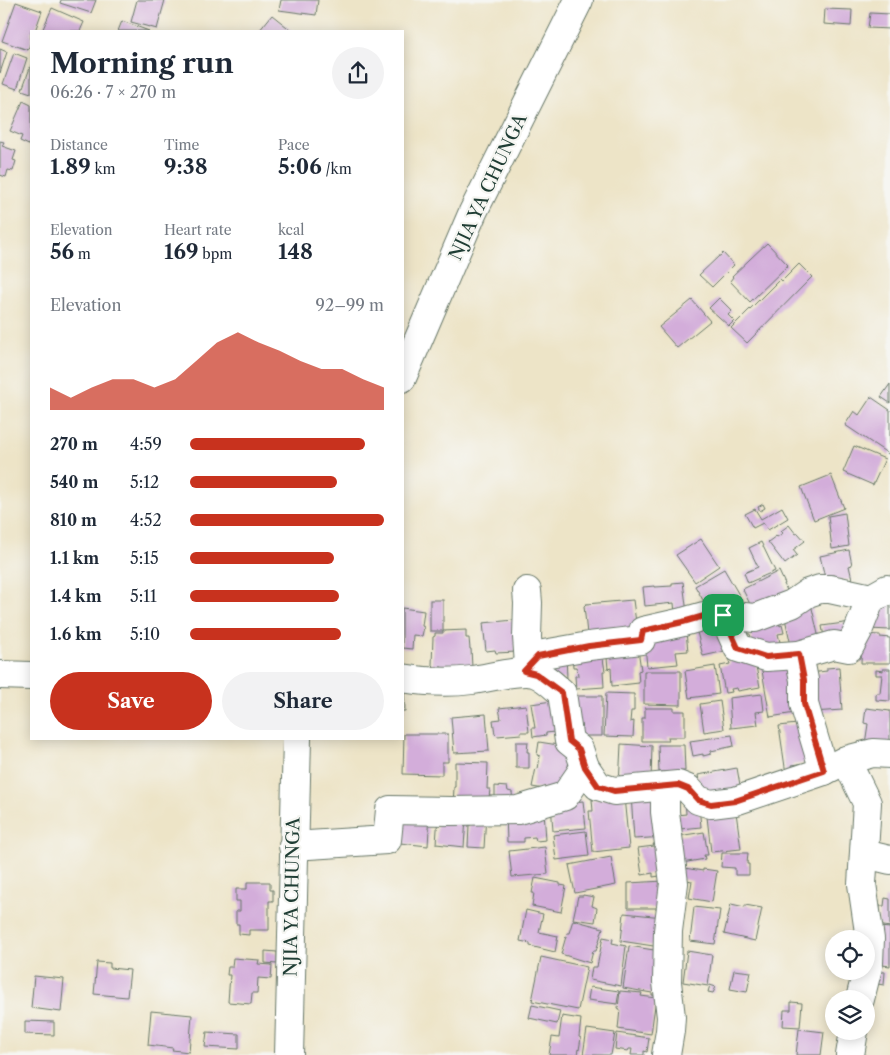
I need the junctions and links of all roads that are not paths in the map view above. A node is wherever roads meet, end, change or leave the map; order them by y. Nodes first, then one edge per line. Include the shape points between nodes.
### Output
1 (579, 0) edge
2 (404, 373) edge
3 (527, 591) dead end
4 (884, 592) edge
5 (723, 615) junction
6 (799, 654) junction
7 (527, 668) junction
8 (0, 674) edge
9 (30, 676) edge
10 (404, 678) edge
11 (297, 740) edge
12 (890, 754) edge
13 (835, 766) junction
14 (585, 767) junction
15 (665, 787) junction
16 (293, 846) junction
17 (877, 857) edge
18 (862, 990) edge
19 (852, 1040) edge
20 (289, 1055) edge
21 (666, 1055) edge
22 (850, 1055) edge

1 - 2 street, NJIA YA CHUNGA via 473,212
3 - 7 street
4 - 5 street via 820,589 755,618
4 - 6 street via 849,648 834,645
5 - 6 street via 738,648 766,657
5 - 7 street via 704,616 643,631 641,640 538,656
6 - 13 street via 804,704
7 - 10 street via 472,680 443,682
7 - 14 street via 562,693 569,741 579,749
8 - 9 street
11 - 16 street, NJIA YA CHUNGA
12 - 13 street via 873,753
13 - 15 street via 735,801 711,804 698,800 688,789 678,785
13 - 17 street via 867,803
14 - 15 street via 598,786 614,791
14 - 16 street via 565,796 518,810 390,810 387,840
15 - 21 street via 674,883 668,931 667,982 671,1017
16 - 20 street, NJIA YA CHUNGA
17 - 18 street via 862,884 870,939 869,963
19 - 22 street

